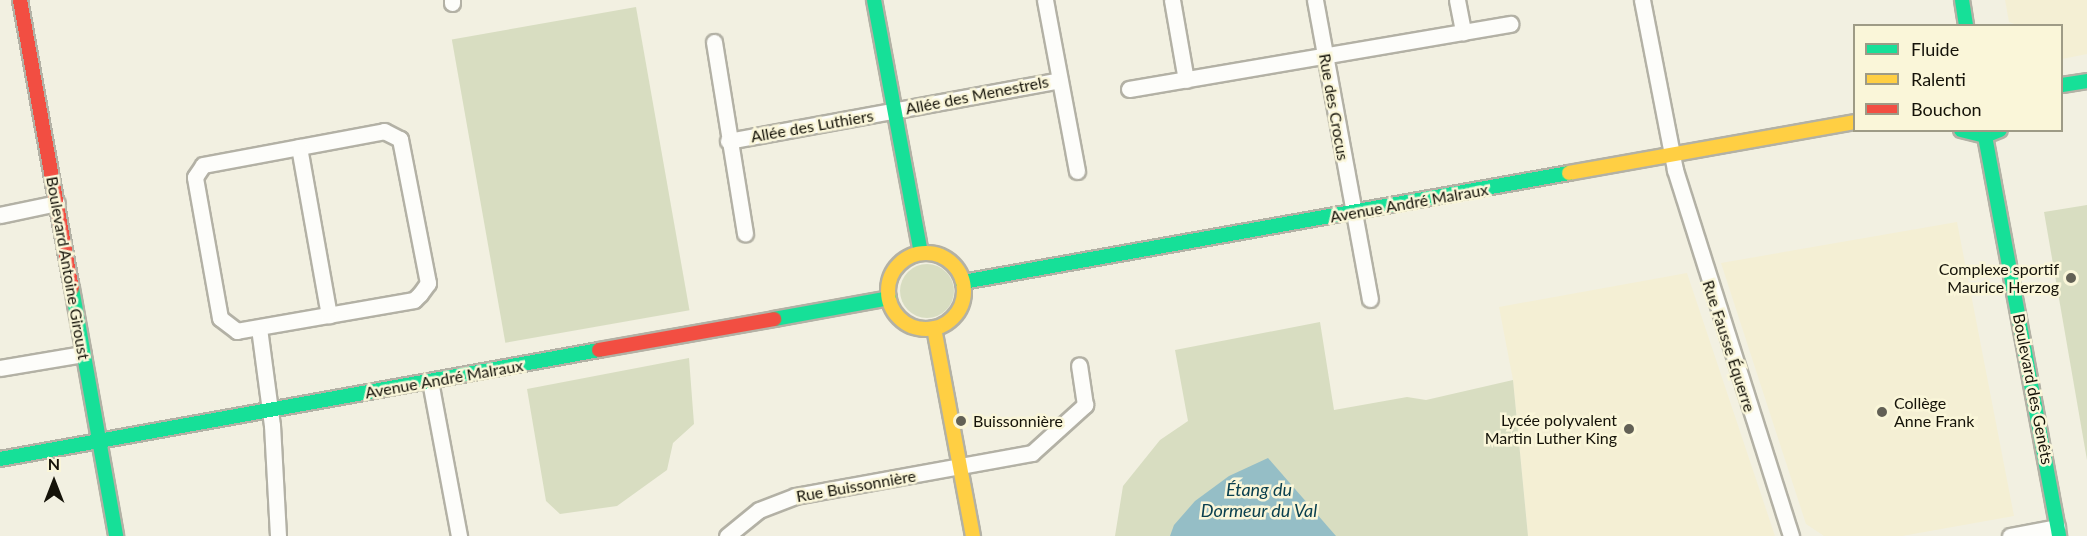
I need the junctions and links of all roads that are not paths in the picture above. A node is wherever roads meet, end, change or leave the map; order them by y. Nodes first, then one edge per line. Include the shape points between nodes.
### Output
1 (20, 0) edge
2 (874, 0) edge
3 (1045, 0) edge
4 (1172, 0) edge
5 (1315, 0) edge
6 (1457, 0) edge
7 (1642, 0) edge
8 (1962, 0) edge
9 (1510, 24) dead end
10 (1966, 24) edge
11 (1463, 32) junction
12 (714, 42) dead end
13 (1325, 58) junction
14 (1059, 80) junction
15 (1186, 80) junction
16 (2087, 81) edge
17 (2063, 86) edge
18 (1130, 89) dead end
19 (895, 111) junction
20 (1853, 122) edge
21 (1969, 132) edge
22 (1996, 132) edge
23 (1986, 136) junction
24 (728, 141) junction
25 (299, 147) junction
26 (1672, 155) junction
27 (1077, 171) dead end
28 (57, 203) junction
29 (1353, 213) junction
30 (0, 215) edge
31 (744, 234) dead end
32 (921, 253) junction
33 (963, 282) junction
34 (889, 298) junction
35 (1370, 299) dead end
36 (329, 315) junction
37 (259, 328) junction
38 (934, 328) junction
39 (83, 354) junction
40 (1078, 365) dead end
41 (0, 368) edge
42 (430, 381) junction
43 (271, 410) junction
44 (99, 441) junction
45 (0, 459) edge
46 (960, 467) junction
47 (2058, 532) edge
48 (116, 536) edge
49 (278, 536) edge
50 (459, 536) edge
51 (727, 536) edge
52 (973, 536) edge
53 (1791, 536) edge
54 (2010, 536) edge

1 - 28 street, Boulevard Antoine Giroust
2 - 19 street
3 - 14 street, Allée des Menestrels
4 - 15 street
5 - 13 street, Rue des Crocus
6 - 11 street
7 - 26 street, Rue Fausse Équerre
8 - 10 street
9 - 11 street
11 - 13 street
12 - 24 street, Allée des Luthiers
13 - 15 street
13 - 29 street, Rue des Crocus
14 - 19 street, Allée des Menestrels
14 - 27 street, Allée des Menestrels
15 - 18 street
16 - 17 street
19 - 24 street, Allée des Luthiers
19 - 32 street
20 - 26 street, Avenue André Malraux
21 - 23 street
22 - 23 street
23 - 47 street, Boulevard des Genêts
24 - 31 street, Allée des Luthiers
25 - 36 street
25 - 36 street via 384,131 400,139 428,283 414,300
25 - 37 street via 203,165 195,177 220,318 237,331
26 - 29 street, Avenue André Malraux
26 - 53 street, Rue Fausse Équerre via 1696,243
28 - 30 street
28 - 39 street, Boulevard Antoine Giroust
29 - 33 street, Avenue André Malraux
29 - 35 street, Rue des Crocus
32 - 33 street via 947,260
32 - 34 street via 904,261 892,274
33 - 38 street via 959,310 948,322
34 - 38 street via 900,319 910,325
34 - 42 street, Avenue André Malraux
36 - 37 street
37 - 43 street
38 - 46 street
39 - 41 street
39 - 44 street, Boulevard Antoine Giroust
40 - 46 street, Rue Buissonnière via 1085,405 1032,453
42 - 43 street, Avenue André Malraux
42 - 50 street
43 - 44 street, Avenue André Malraux
43 - 49 street
44 - 45 street, Avenue André Malraux
44 - 48 street, Boulevard Antoine Giroust
46 - 51 street, Rue Buissonnière via 795,496 759,510
46 - 52 street
47 - 54 street

